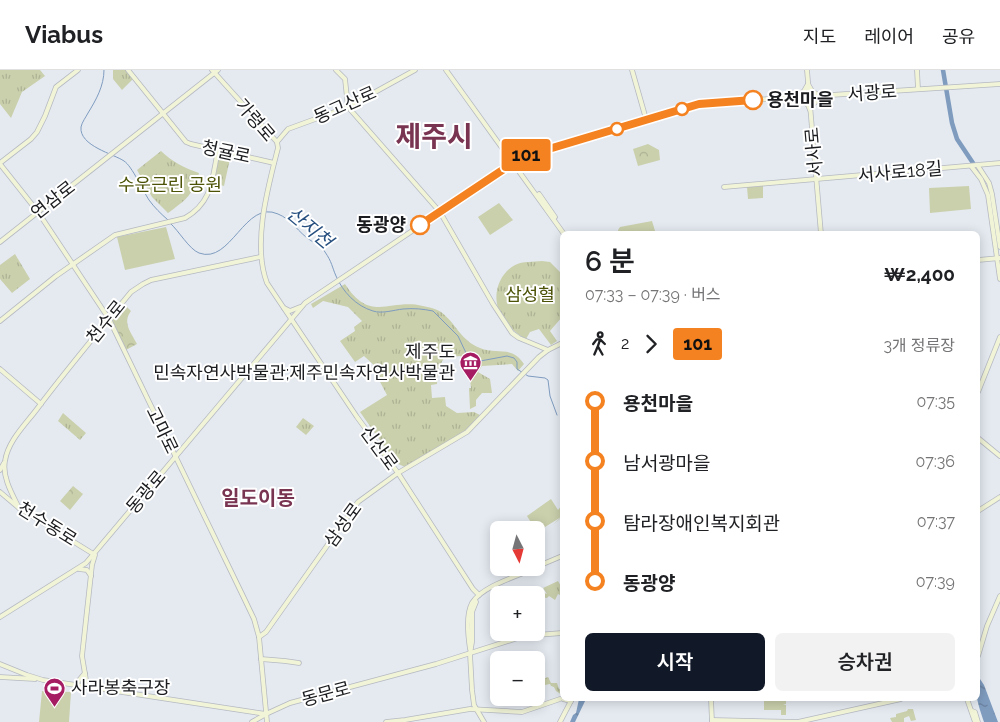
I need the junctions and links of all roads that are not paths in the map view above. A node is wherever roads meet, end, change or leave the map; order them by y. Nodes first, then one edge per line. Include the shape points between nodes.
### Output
1 (78, 70) edge
2 (128, 70) edge
3 (336, 70) edge
4 (415, 70) edge
5 (446, 70) edge
6 (632, 70) edge
7 (807, 70) edge
8 (916, 70) edge
9 (215, 71) edge
10 (808, 84) junction
11 (1000, 84) edge
12 (918, 89) junction
13 (798, 97) junction
14 (809, 97) junction
15 (821, 97) junction
16 (348, 107) junction
17 (810, 110) junction
18 (163, 113) junction
19 (646, 119) junction
20 (277, 142) junction
21 (503, 149) junction
22 (218, 150) junction
23 (529, 154) junction
24 (514, 162) junction
25 (0, 163) edge
26 (274, 163) junction
27 (1000, 164) edge
28 (971, 166) junction
29 (978, 166) junction
30 (520, 170) junction
31 (498, 172) junction
32 (816, 179) junction
33 (724, 187) dead end
34 (38, 212) junction
35 (440, 212) junction
36 (564, 231) edge
37 (821, 231) edge
38 (0, 242) edge
39 (1000, 247) edge
40 (260, 257) junction
41 (999, 258) edge
42 (980, 260) edge
43 (72, 264) junction
44 (1000, 280) edge
45 (282, 306) junction
46 (302, 306) junction
47 (108, 320) junction
48 (290, 320) junction
49 (0, 321) edge
50 (1000, 337) edge
51 (560, 344) edge
52 (548, 350) junction
53 (0, 369) edge
54 (980, 387) edge
55 (41, 404) junction
56 (980, 440) edge
57 (1000, 456) edge
58 (175, 458) junction
59 (4, 463) junction
60 (0, 470) edge
61 (398, 473) junction
62 (0, 492) edge
63 (1000, 497) edge
64 (19, 508) junction
65 (980, 510) edge
66 (94, 555) junction
67 (560, 557) edge
68 (545, 563) edge
69 (79, 568) junction
70 (91, 576) junction
71 (516, 576) edge
72 (479, 595) junction
73 (1000, 596) edge
74 (475, 600) junction
75 (0, 617) edge
76 (560, 634) edge
77 (560, 634) edge
78 (259, 637) junction
79 (472, 642) junction
80 (980, 648) edge
81 (480, 650) junction
82 (472, 652) junction
83 (261, 659) junction
84 (299, 663) dead end
85 (0, 664) edge
86 (5, 666) junction
87 (85, 673) junction
88 (0, 677) edge
89 (9, 677) junction
90 (43, 680) junction
91 (75, 685) junction
92 (85, 686) junction
93 (560, 700) edge
94 (570, 701) edge
95 (711, 701) edge
96 (893, 701) edge
97 (968, 701) edge
98 (476, 709) junction
99 (487, 710) junction
100 (266, 714) junction
101 (712, 721) edge
102 (252, 722) edge
103 (266, 722) edge
104 (386, 722) edge
105 (484, 722) edge
106 (560, 722) edge
107 (977, 722) edge

1 - 25 main road via 56,87 32,139
2 - 18 main road, 청귤로
3 - 16 main road via 345,79
4 - 16 main road, 동고산로
5 - 21 main road
6 - 19 main road
7 - 10 main road, 서사로
8 - 12 main road
9 - 18 main road
9 - 20 main road, 가령로
10 - 13 main road
10 - 14 main road, 서사로
10 - 15 main road
11 - 12 main road, 서광로
12 - 15 main road, 서광로
13 - 14 main road, 서광로
13 - 17 main road
13 - 19 main road, 서광로 via 706,103
14 - 15 main road, 서광로
14 - 17 main road, 서사로
15 - 17 main road
16 - 20 main road, 동고산로 via 288,129
16 - 35 main road
17 - 32 main road, 서사로
18 - 22 main road, 청귤로 via 186,142
18 - 34 main road, 연삼로
19 - 23 main road, 서광로
20 - 26 main road, 가령로
21 - 23 main road
21 - 24 main road
21 - 31 main road via 504,163
22 - 26 main road, 청귤로
22 - 43 main road via 208,196 190,216 115,235
23 - 24 main road, 서광로
23 - 30 main road
24 - 30 main road
24 - 31 main road
25 - 34 main road, 고마로
26 - 40 main road, 가령로 via 265,202
27 - 29 main road, 서사로18길
28 - 29 main road, 서사로18길
28 - 32 main road, 서사로18길
28 - 41 main road via 988,194
29 - 39 main road via 989,183
30 - 31 main road
30 - 36 main road
31 - 35 main road
32 - 33 main road, 서사로18길
32 - 37 main road, 서사로
34 - 38 main road, 연삼로
34 - 43 main road, 고마로
35 - 46 main road, 동광로
35 - 52 main road via 512,333
40 - 45 main road via 267,283
40 - 47 main road, 천수로 via 151,280 131,292
41 - 42 main road
41 - 44 main road
43 - 47 main road, 고마로
43 - 49 main road
45 - 46 main road via 290,311
45 - 48 main road
46 - 48 main road, 동광로
47 - 55 main road, 천수로
47 - 58 main road, 고마로
48 - 58 main road, 동광로
48 - 61 main road, 신산로
50 - 54 main road
51 - 52 main road
52 - 61 main road, 삼성로 via 467,432
53 - 55 main road
55 - 59 main road, 천수로 via 10,446
56 - 57 main road
58 - 66 main road, 동광로
58 - 78 main road, 고마로 via 254,619
59 - 60 main road, 천수로
59 - 64 main road via 7,482
61 - 72 main road, 신산로
61 - 78 main road, 삼성로 via 358,502 266,632
62 - 64 main road, 천수동로
63 - 65 main road
64 - 66 main road, 천수동로
66 - 69 main road, 동광로
66 - 70 main road
67 - 68 main road
69 - 70 main road via 87,570
69 - 75 main road, 동광로
70 - 87 main road via 82,656
71 - 72 main road
72 - 74 main road
73 - 80 main road
74 - 79 main road
74 - 82 main road via 469,614
76 - 82 main road, 동문로 via 527,638
77 - 81 main road, 동문로 via 524,636
78 - 83 main road, 고마로
79 - 81 main road
79 - 82 main road
81 - 82 main road, 동문로
82 - 98 main road via 473,703
82 - 100 main road, 동문로 via 290,703
83 - 84 main road
83 - 100 main road, 고마로
85 - 86 main road
86 - 89 main road via 12,672
86 - 90 main road
87 - 91 main road
87 - 92 main road
88 - 89 main road
89 - 90 main road
90 - 91 main road
91 - 92 main road
92 - 100 main road
93 - 99 main road via 520,712
94 - 106 main road
95 - 101 main road
96 - 101 main road via 798,722
97 - 107 main road
98 - 99 main road
98 - 104 main road
98 - 105 main road
99 - 105 main road via 483,715
100 - 102 main road, 동문로
100 - 103 main road, 고마로

